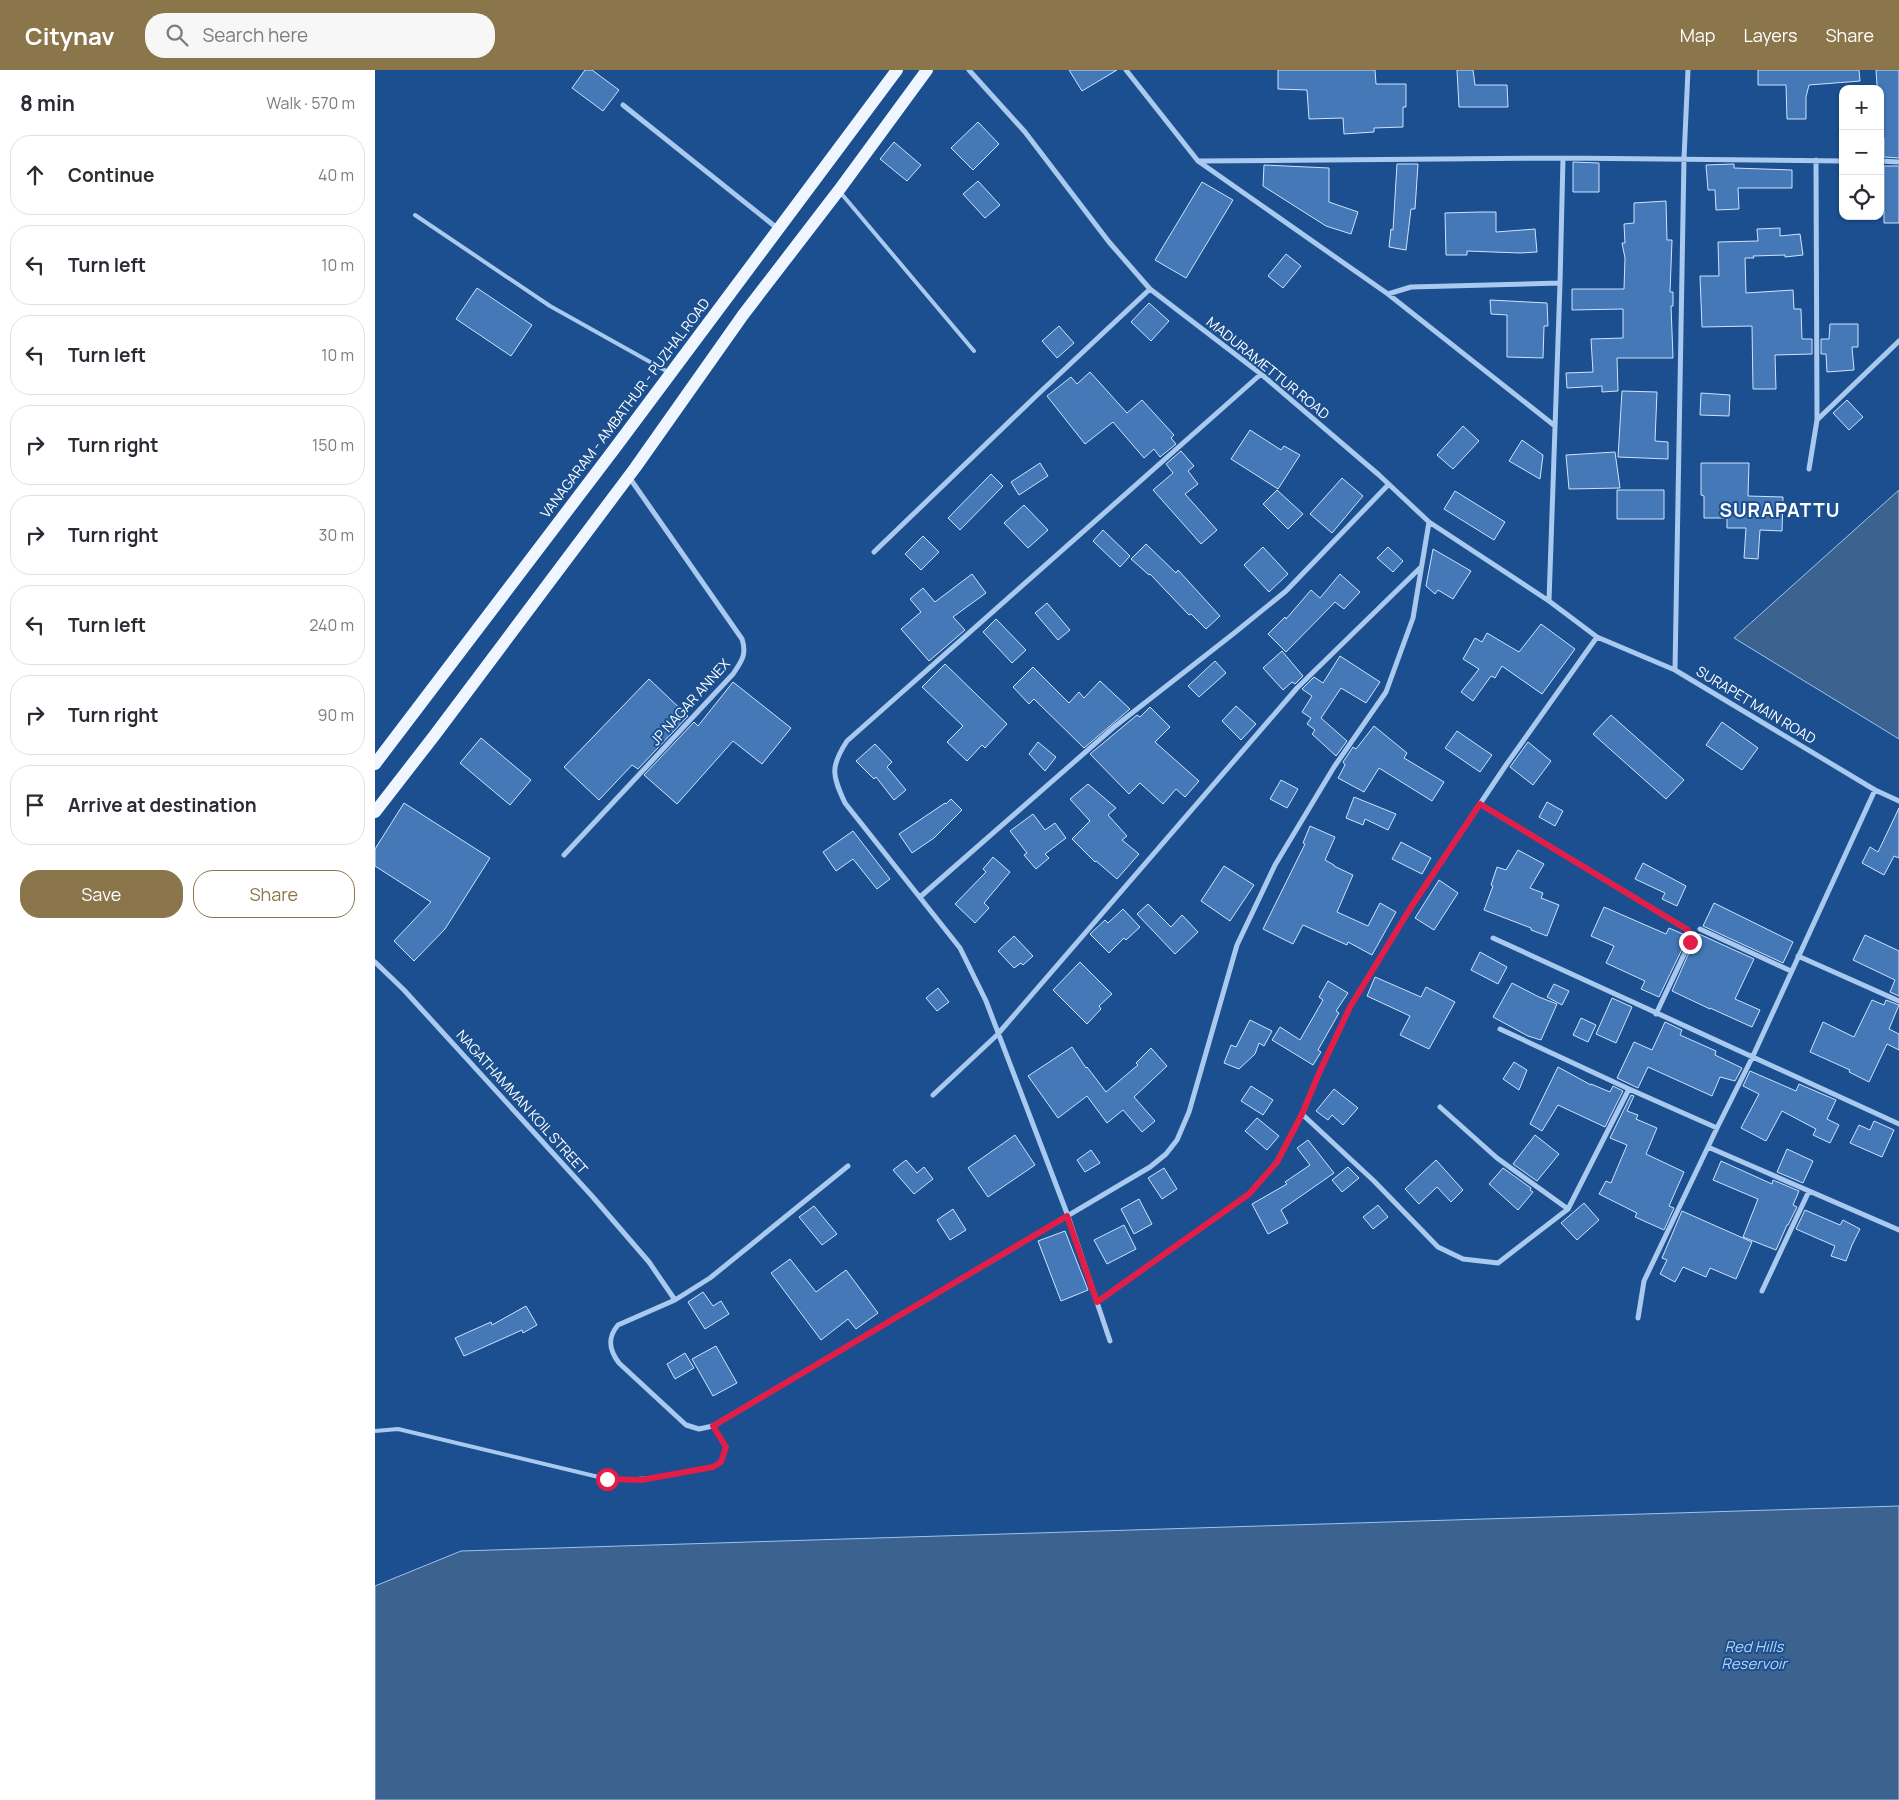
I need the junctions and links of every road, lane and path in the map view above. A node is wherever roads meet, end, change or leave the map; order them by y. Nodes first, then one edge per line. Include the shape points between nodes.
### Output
1 (897, 70) edge
2 (927, 70) edge
3 (969, 70) edge
4 (1126, 70) edge
5 (1688, 70) edge
6 (623, 105) dead end
7 (1563, 158) junction
8 (1684, 158) junction
9 (1198, 160) junction
10 (1816, 160) junction
11 (1839, 161) edge
12 (1884, 161) edge
13 (1899, 162) edge
14 (839, 190) junction
15 (415, 215) dead end
16 (778, 229) junction
17 (1560, 283) junction
18 (1150, 289) junction
19 (1388, 294) junction
20 (1899, 341) edge
21 (974, 351) dead end
22 (671, 374) junction
23 (1261, 374) junction
24 (1817, 420) junction
25 (1555, 426) junction
26 (1809, 469) dead end
27 (628, 477) junction
28 (1388, 484) junction
29 (1429, 522) junction
30 (874, 552) dead end
31 (1422, 566) junction
32 (1549, 601) junction
33 (1597, 637) junction
34 (1675, 670) junction
35 (375, 764) edge
36 (1875, 790) junction
37 (1899, 802) edge
38 (1480, 804) junction
39 (375, 812) edge
40 (564, 855) dead end
41 (920, 897) junction
42 (1700, 929) dead end
43 (1493, 938) dead end
44 (1797, 956) junction
45 (375, 962) edge
46 (1791, 971) junction
47 (1899, 1001) edge
48 (1656, 1014) junction
49 (1500, 1029) dead end
50 (997, 1035) junction
51 (1752, 1058) junction
52 (1629, 1089) junction
53 (933, 1095) dead end
54 (1440, 1107) dead end
55 (1302, 1114) junction
56 (1899, 1124) edge
57 (1717, 1128) junction
58 (1708, 1147) junction
59 (848, 1166) dead end
60 (1809, 1191) junction
61 (1567, 1209) junction
62 (1067, 1216) junction
63 (1899, 1230) edge
64 (1762, 1291) dead end
65 (675, 1300) junction
66 (1097, 1302) junction
67 (1638, 1318) dead end
68 (1110, 1341) dead end
69 (713, 1426) junction
70 (375, 1431) edge

1 - 16 main road, VANAGARAM - AMBATHUR - PUZHAL ROAD
2 - 14 main road
3 - 18 street, MADURAMETTUR ROAD via 1025,132 1109,242
4 - 9 street
5 - 8 street
6 - 16 street
7 - 8 street
7 - 9 street
7 - 17 street
8 - 10 street
8 - 34 street
9 - 19 street
10 - 11 street
10 - 24 street
12 - 13 street
14 - 21 lane
14 - 27 main road via 743,315
15 - 22 lane via 550,306
16 - 22 main road, VANAGARAM - AMBATHUR - PUZHAL ROAD
17 - 19 street via 1411,287
17 - 25 street
18 - 23 street, MADURAMETTUR ROAD
18 - 30 street
19 - 25 street
20 - 24 street
22 - 35 main road, VANAGARAM - AMBATHUR - PUZHAL ROAD
23 - 28 street, MADURAMETTUR ROAD
23 - 41 street via 847,741 837,757 834,770 845,803
24 - 26 street
25 - 32 street
27 - 39 main road
27 - 40 street, JP NAGAR ANNEX via 742,638 745,650 743,660 733,674
28 - 29 street, MADURAMETTUR ROAD
28 - 41 street via 1286,590 1114,727
29 - 31 street
29 - 32 street, MADURAMETTUR ROAD
31 - 50 street via 1297,688
31 - 62 street via 1413,618 1386,692 1333,766 1275,865 1237,945 1189,1112 1177,1140 1150,1167
32 - 33 street, MADURAMETTUR ROAD
33 - 34 street, SURAPET MAIN ROAD
33 - 38 street
34 - 36 street, SURAPET MAIN ROAD
36 - 37 street, SURAPET MAIN ROAD
36 - 44 street
38 - 48 street via 1691,934
38 - 55 street via 1350,1007
41 - 50 street via 960,948 986,1001
42 - 46 street
43 - 48 street
44 - 46 street
44 - 47 street
45 - 65 street, NAGATHAMMAN KOIL STREET via 515,1110 649,1262
46 - 51 street
48 - 51 street
49 - 52 street
50 - 53 street
50 - 62 street
51 - 56 street
51 - 57 street
52 - 57 street
52 - 61 street
54 - 61 street via 1497,1158
55 - 61 street via 1438,1247 1463,1259 1498,1263
55 - 66 street via 1277,1162 1249,1194
57 - 58 street
58 - 60 street
58 - 67 street via 1644,1281
59 - 65 street via 710,1278
60 - 63 street
60 - 64 street
62 - 66 street
62 - 69 street
65 - 69 street via 618,1325 612,1331 612,1354 686,1425 699,1429
66 - 68 street
69 - 70 lane via 726,1447 721,1462 713,1467 625,1481 398,1429

